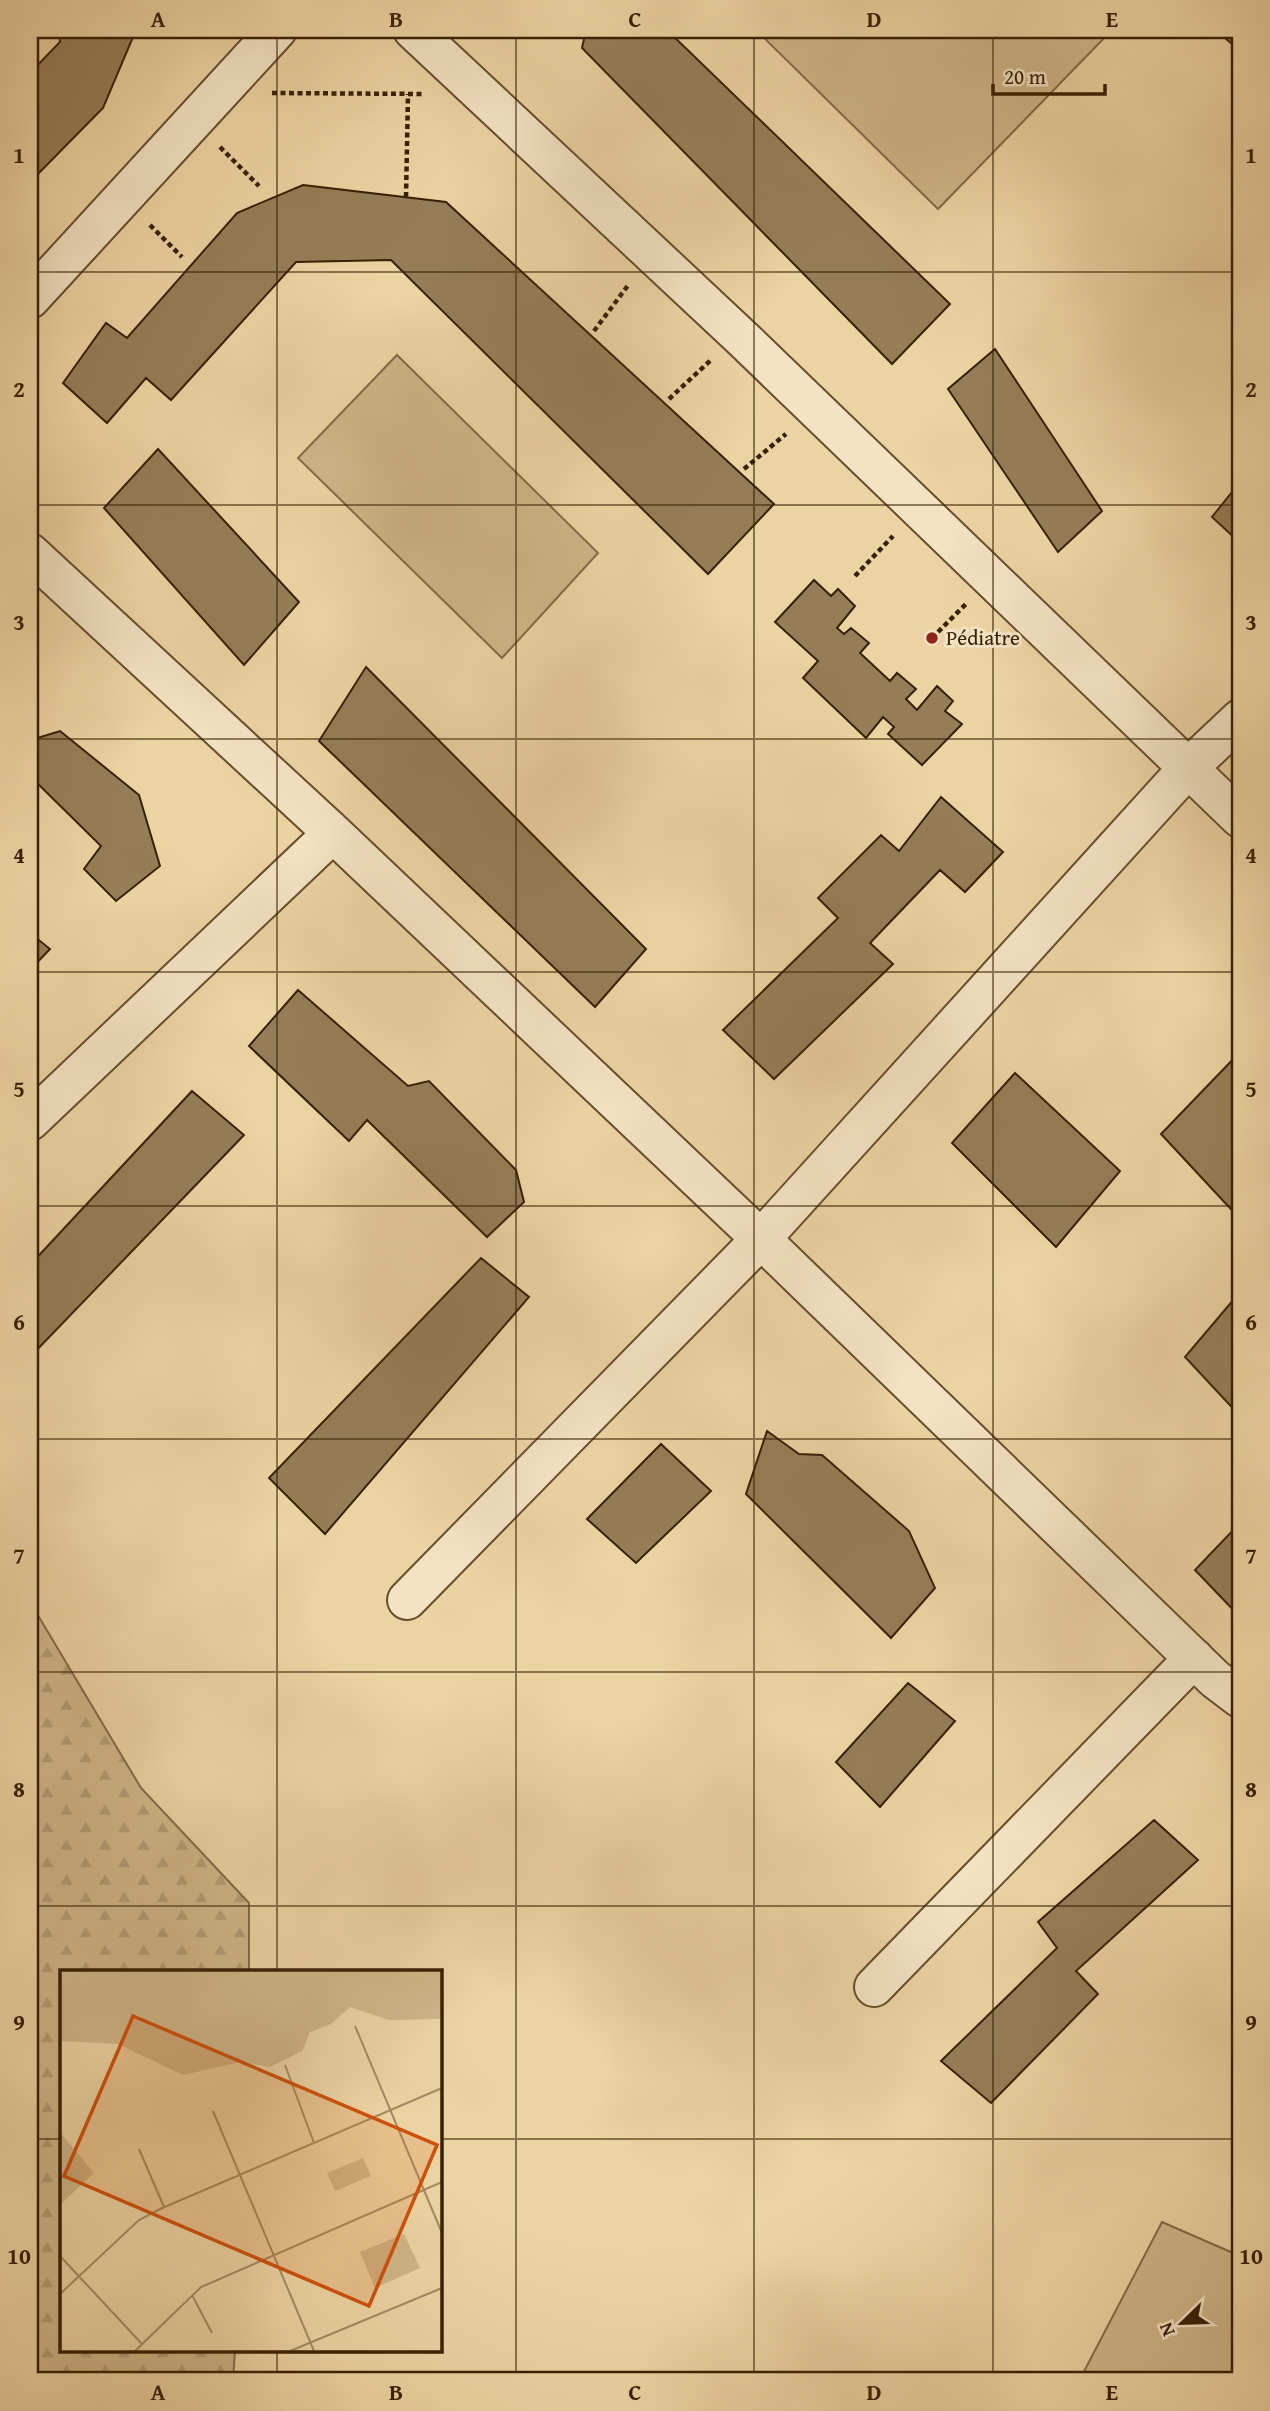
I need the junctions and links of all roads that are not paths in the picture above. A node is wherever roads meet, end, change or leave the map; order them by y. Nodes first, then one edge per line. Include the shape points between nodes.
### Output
1 (277, 30) edge
2 (413, 30) edge
3 (30, 299) edge
4 (30, 553) edge
5 (1240, 719) edge
6 (1188, 768) junction
7 (1240, 818) edge
8 (333, 833) junction
9 (30, 1121) edge
10 (761, 1239) junction
11 (407, 1601) dead end
12 (1194, 1658) junction
13 (1240, 1698) edge
14 (873, 1987) dead end

1 - 3 street
2 - 6 street via 743,339
4 - 8 street
5 - 6 street
6 - 7 street
6 - 10 street
8 - 9 street
8 - 10 street
10 - 11 street
10 - 12 street
12 - 13 street
12 - 14 street

